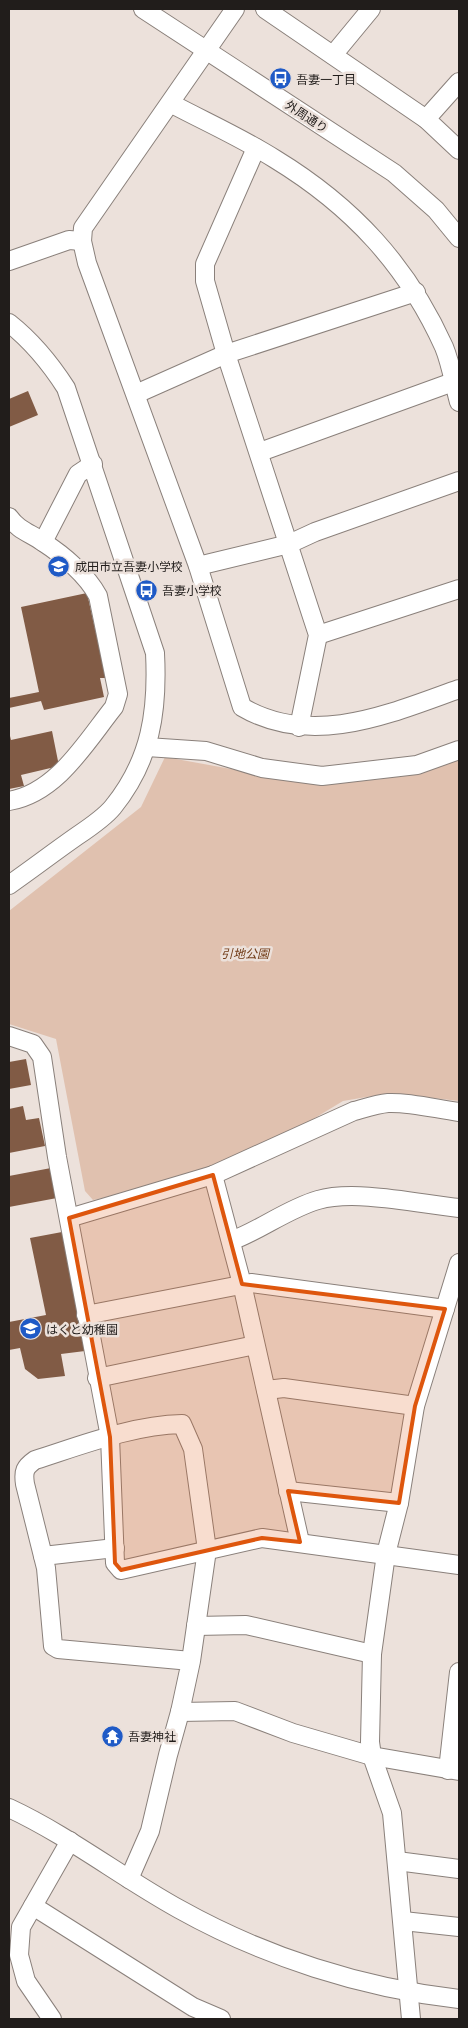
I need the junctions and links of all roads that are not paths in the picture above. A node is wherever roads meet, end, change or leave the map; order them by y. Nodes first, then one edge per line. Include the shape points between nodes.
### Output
1 (143, 9) edge
2 (235, 9) edge
3 (265, 9) edge
4 (371, 9) edge
5 (208, 51) junction
6 (333, 55) junction
7 (459, 82) edge
8 (172, 104) junction
9 (426, 119) junction
10 (256, 148) junction
11 (459, 150) edge
12 (459, 238) edge
13 (82, 241) junction
14 (9, 261) edge
15 (416, 292) junction
16 (9, 323) edge
17 (226, 354) junction
18 (453, 382) junction
19 (136, 394) junction
20 (459, 402) edge
21 (260, 452) junction
22 (93, 464) junction
23 (459, 481) edge
24 (9, 517) edge
25 (43, 542) junction
26 (289, 544) junction
27 (198, 566) junction
28 (459, 589) edge
29 (318, 635) junction
30 (459, 689) edge
31 (299, 727) junction
32 (147, 747) junction
33 (459, 750) edge
34 (9, 801) edge
35 (9, 885) edge
36 (9, 1036) edge
37 (459, 1112) edge
38 (213, 1175) junction
39 (459, 1208) edge
40 (69, 1218) junction
41 (231, 1241) junction
42 (459, 1263) edge
43 (242, 1284) junction
44 (445, 1309) junction
45 (86, 1315) junction
46 (255, 1345) junction
47 (97, 1378) junction
48 (266, 1390) junction
49 (415, 1406) junction
50 (110, 1437) junction
51 (288, 1491) junction
52 (398, 1503) junction
53 (300, 1542) junction
54 (115, 1548) junction
55 (207, 1550) junction
56 (386, 1554) junction
57 (43, 1556) junction
58 (459, 1565) edge
59 (196, 1626) junction
60 (372, 1654) junction
61 (191, 1660) junction
62 (459, 1672) edge
63 (180, 1712) junction
64 (372, 1756) junction
65 (454, 1771) edge
66 (9, 1808) edge
67 (70, 1841) junction
68 (397, 1861) junction
69 (459, 1869) edge
70 (129, 1879) junction
71 (33, 1906) junction
72 (403, 1921) junction
73 (459, 1927) edge
74 (409, 1993) junction
75 (459, 1999) edge
76 (52, 2019) edge
77 (221, 2019) edge
78 (411, 2019) edge

1 - 5 street, 外周通り
2 - 5 street
3 - 6 street
4 - 6 street
5 - 8 street
5 - 12 street, 外周通り via 394,173 436,210
6 - 9 street
7 - 9 street
8 - 10 street
8 - 13 street via 83,228
9 - 11 street
10 - 15 street via 331,198 366,229
10 - 17 street via 205,264 205,281
13 - 14 street via 69,240
13 - 19 street via 87,263
15 - 17 street
15 - 18 street via 444,349
16 - 22 street via 47,359 66,388
17 - 19 street
17 - 21 street
18 - 20 street
18 - 21 street
19 - 27 street
21 - 26 street
22 - 25 street via 78,474
22 - 32 street via 155,653 156,706
23 - 26 street
24 - 25 street via 16,526
25 - 34 street via 91,582 98,596 118,694 114,707 57,778 19,799
26 - 27 street
26 - 29 street
27 - 31 street via 242,707 256,716
28 - 29 street
29 - 31 street
30 - 31 street via 339,727
32 - 33 street via 206,751 262,768 322,776 417,765
32 - 35 street via 134,776 112,809
36 - 40 street via 33,1044 42,1057
37 - 38 street via 388,1103 370,1107
38 - 40 street
38 - 41 street
39 - 41 street via 372,1198 326,1199 294,1210
40 - 45 street
41 - 43 street
42 - 44 street
43 - 44 street
43 - 45 street
43 - 46 street
44 - 49 street
45 - 47 street
46 - 47 street
46 - 48 street
47 - 50 street
48 - 49 street via 284,1388
48 - 51 street
49 - 52 street
50 - 54 street
50 - 55 street via 182,1424 193,1449
50 - 57 street via 35,1460 26,1467 23,1474
51 - 52 street
51 - 53 street
52 - 56 street
53 - 55 street via 262,1538
53 - 56 street
54 - 55 street via 115,1563 121,1570
54 - 57 street
55 - 59 street
56 - 58 street
56 - 60 street
57 - 61 street via 53,1646
59 - 60 street via 246,1625
59 - 61 street
60 - 64 street
61 - 63 street
62 - 65 street
63 - 64 street via 235,1711 293,1733
63 - 70 street via 150,1831
64 - 65 street
64 - 68 street via 392,1812
66 - 67 street
67 - 70 street
67 - 71 street
68 - 69 street
68 - 72 street
70 - 74 street via 228,1935 311,1967
71 - 76 street via 21,1927 19,1955 26,1981
71 - 77 street via 193,2007
72 - 73 street
72 - 74 street
74 - 75 street
74 - 78 street

